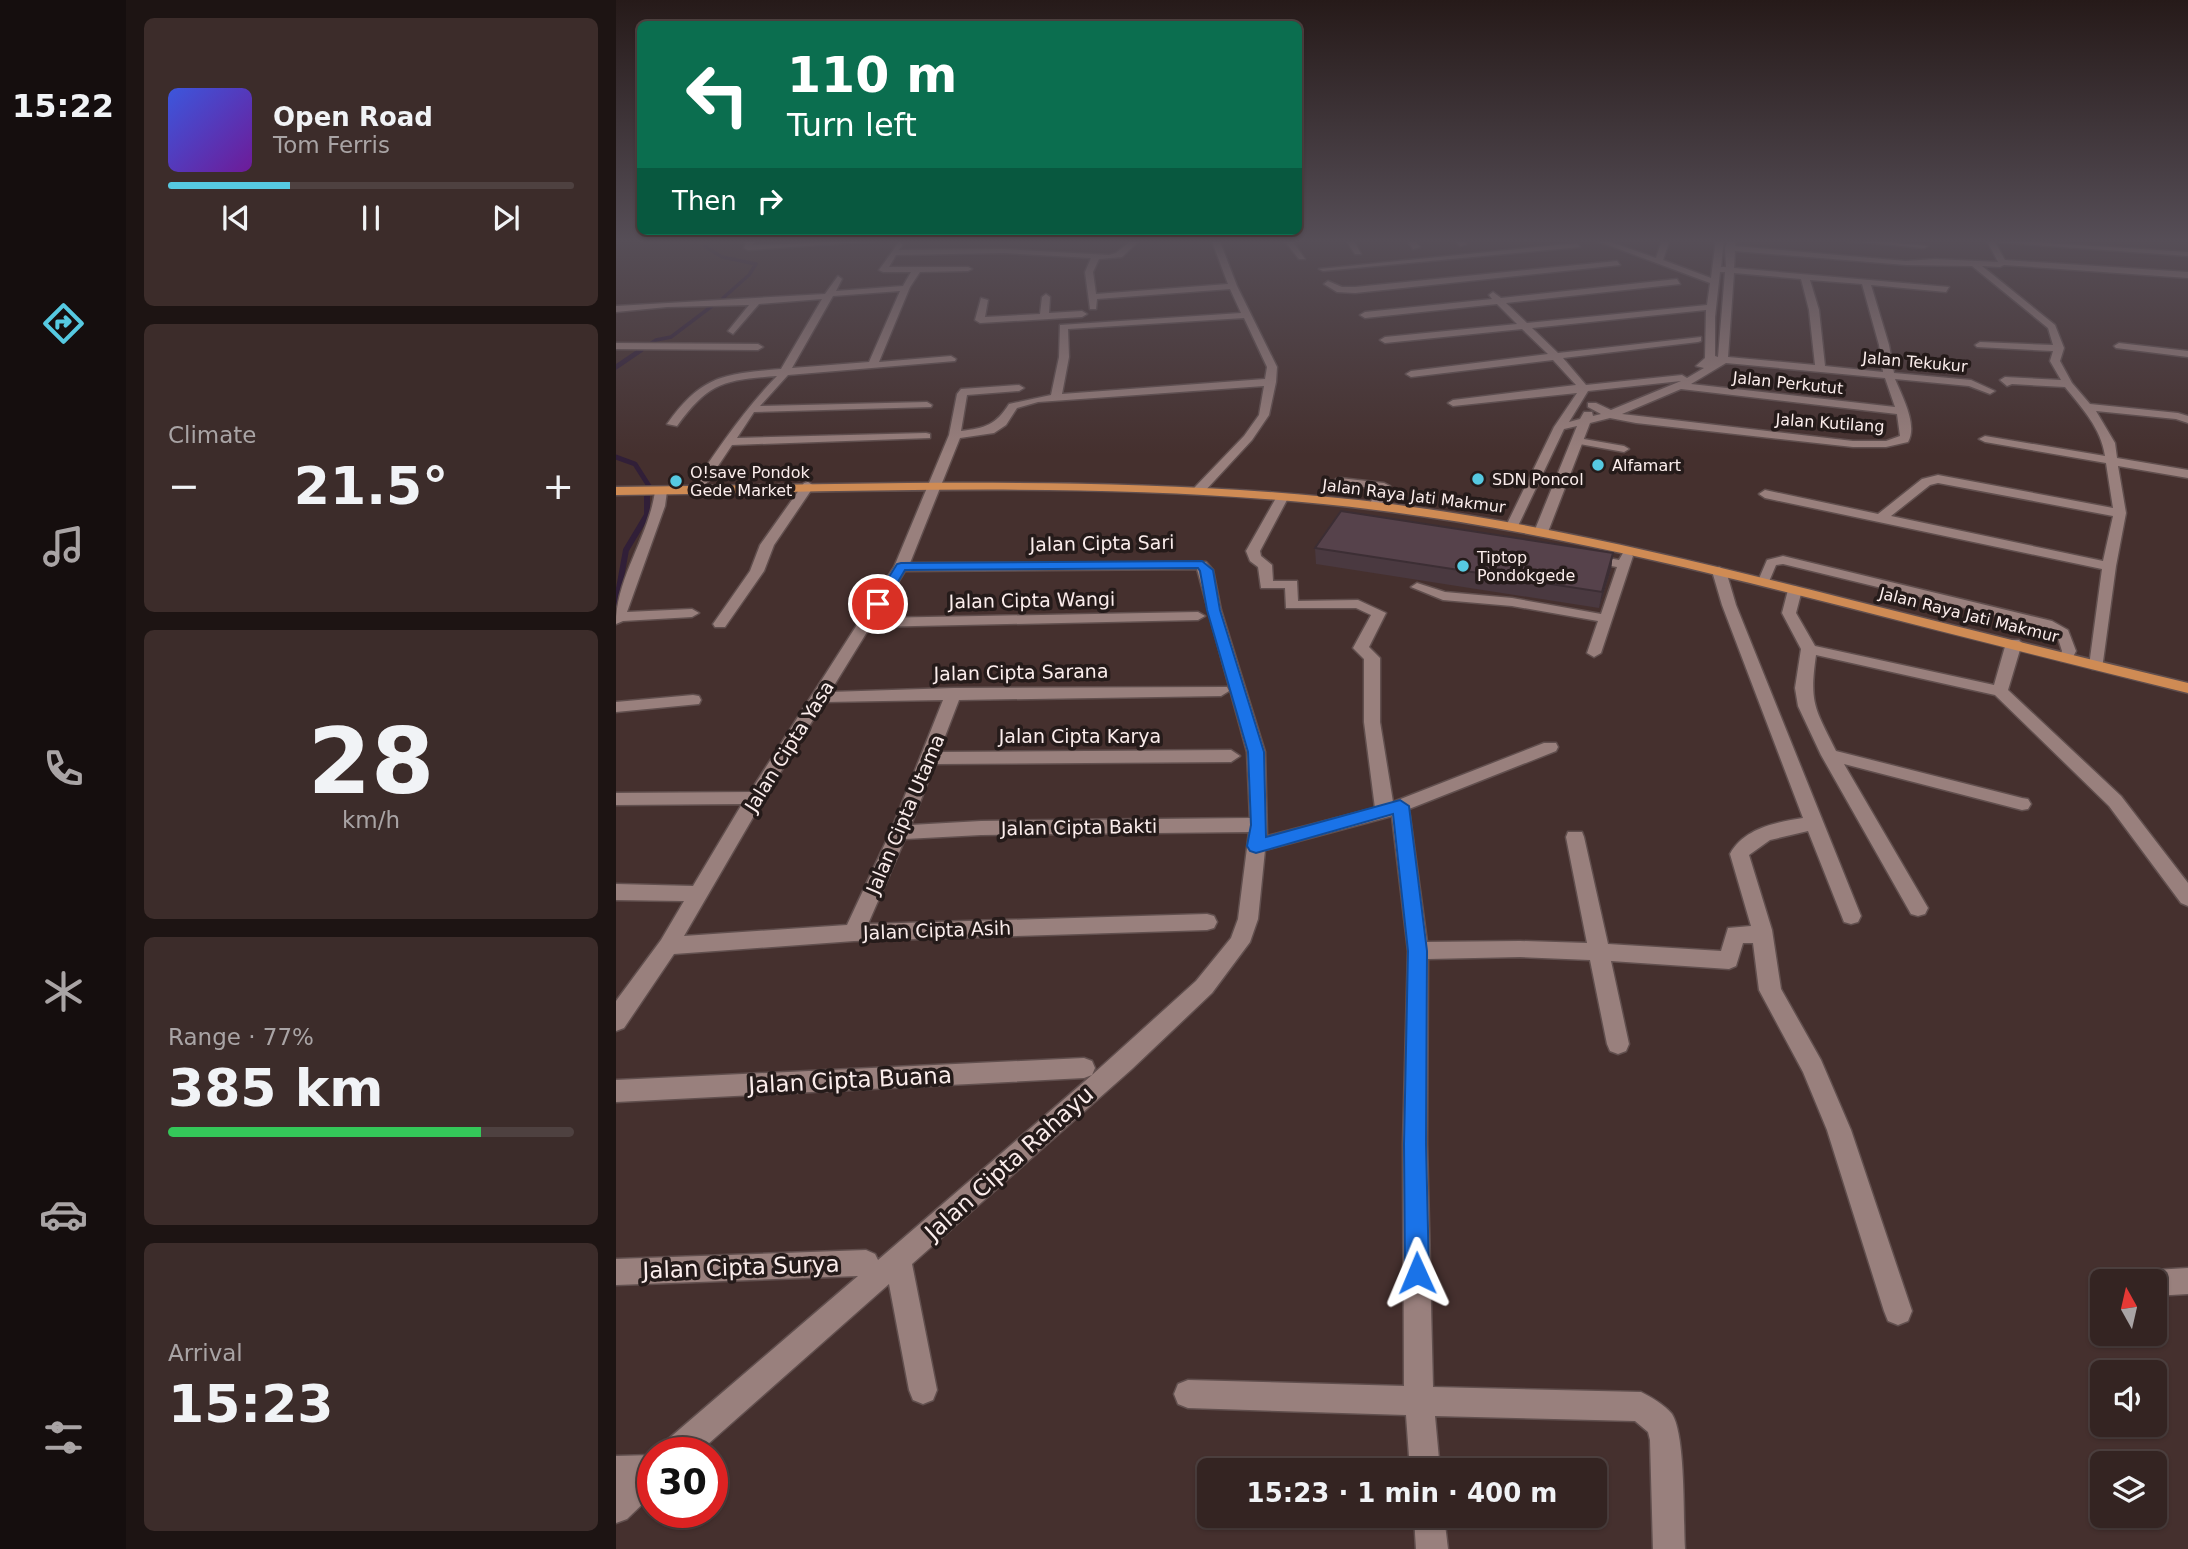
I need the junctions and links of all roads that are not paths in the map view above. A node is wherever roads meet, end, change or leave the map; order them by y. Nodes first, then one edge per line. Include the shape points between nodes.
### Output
1 (749, 311) edge
2 (820, 311) edge
3 (895, 311) edge
4 (982, 311) edge
5 (1044, 311) edge
6 (1092, 311) edge
7 (1247, 311) edge
8 (1399, 311) edge
9 (1512, 311) edge
10 (1518, 311) edge
11 (1671, 311) edge
12 (1712, 311) edge
13 (1726, 311) edge
14 (1814, 311) edge
15 (1875, 311) edge
16 (2033, 311) edge
17 (1249, 315) junction
18 (1365, 315) dead end
19 (1044, 316) junction
20 (1092, 319) junction
21 (1536, 325) junction
22 (1524, 327) junction
23 (733, 331) dead end
24 (1698, 339) dead end
25 (1385, 340) dead end
26 (1980, 345) dead end
27 (616, 346) edge
28 (2119, 346) dead end
29 (758, 347) dead end
30 (2059, 348) junction
31 (2188, 354) edge
32 (1564, 355) junction
33 (1552, 356) junction
34 (951, 359) dead end
35 (1710, 359) junction
36 (1723, 361) junction
37 (872, 366) junction
38 (1820, 369) junction
39 (783, 374) junction
40 (1411, 374) dead end
41 (1889, 376) junction
42 (1271, 382) junction
43 (1678, 383) junction
44 (2070, 386) junction
45 (1019, 388) dead end
46 (1597, 388) junction
47 (1584, 390) junction
48 (1990, 391) dead end
49 (1056, 398) junction
50 (1453, 403) dead end
51 (927, 405) dead end
52 (2086, 407) junction
53 (751, 409) junction
54 (1902, 411) junction
55 (1591, 412) junction
56 (1612, 415) junction
57 (2188, 420) edge
58 (673, 424) dead end
59 (1562, 424) junction
60 (955, 435) junction
61 (926, 436) dead end
62 (1985, 439) dead end
63 (1578, 441) junction
64 (727, 442) junction
65 (1624, 449) dead end
66 (2112, 459) junction
67 (2188, 474) edge
68 (1340, 481) dead end
69 (936, 484) junction
70 (808, 486) junction
71 (696, 490) junction
72 (1199, 490) junction
73 (616, 491) edge
74 (661, 491) junction
75 (1765, 494) dead end
76 (1282, 498) junction
77 (1375, 506) junction
78 (2120, 513) junction
79 (1881, 518) junction
80 (1512, 526) junction
81 (1541, 532) junction
82 (1584, 558) edge
83 (1627, 558) junction
84 (2109, 566) junction
85 (901, 567) junction
86 (1719, 571) junction
87 (1764, 581) junction
88 (1417, 587) dead end
89 (1795, 590) junction
90 (692, 613) dead end
91 (1198, 617) dead end
92 (617, 618) edge
93 (1608, 619) junction
94 (867, 623) junction
95 (720, 624) dead end
96 (2014, 643) junction
97 (1809, 649) junction
98 (1594, 653) dead end
99 (2066, 658) junction
100 (2097, 666) junction
101 (2188, 688) edge
102 (1222, 691) dead end
103 (2000, 691) junction
104 (954, 694) junction
105 (821, 697) junction
106 (692, 700) dead end
107 (616, 707) edge
108 (1550, 747) dead end
109 (1830, 755) junction
110 (1231, 756) dead end
111 (930, 758) junction
112 (755, 798) junction
113 (616, 799) edge
114 (2022, 804) dead end
115 (1392, 809) junction
116 (1816, 823) junction
117 (1259, 825) junction
118 (900, 833) junction
119 (1575, 837) dead end
120 (1256, 846) junction
121 (616, 892) edge
122 (699, 894) junction
123 (2188, 898) edge
124 (1918, 908) dead end
125 (1851, 916) dead end
126 (1207, 922) dead end
127 (854, 933) junction
128 (1763, 935) junction
129 (667, 946) junction
130 (1418, 951) junction
131 (1599, 952) junction
132 (622, 1000) edge
133 (616, 1021) edge
134 (1618, 1044) dead end
135 (1084, 1068) dead end
136 (616, 1091) edge
137 (898, 1262) junction
138 (866, 1263) dead end
139 (616, 1272) edge
140 (2188, 1281) edge
141 (2167, 1282) edge
142 (1898, 1311) dead end
143 (923, 1390) dead end
144 (1188, 1394) dead end
145 (1419, 1402) junction
146 (694, 1437) edge
147 (1424, 1458) edge
148 (616, 1471) edge
149 (637, 1471) edge
150 (637, 1487) edge
151 (616, 1508) edge
152 (1430, 1528) edge
153 (1432, 1549) edge
154 (1669, 1549) edge

1 - 23 street
2 - 39 street
3 - 37 street
4 - 19 street via 980,320
5 - 19 street
6 - 20 street
7 - 17 street
8 - 18 street
9 - 22 street
10 - 21 street
11 - 21 street
12 - 35 street
13 - 36 street
14 - 38 street
15 - 41 street, Jalan Kutilang
16 - 30 street via 2052,327
17 - 20 street
17 - 42 street via 1272,368
19 - 20 street
20 - 49 street via 1063,327 1064,357
21 - 22 street
21 - 32 street
22 - 25 street
22 - 33 street
24 - 32 street
26 - 30 street
27 - 29 street
28 - 31 street
30 - 44 street via 2055,361
32 - 33 street
32 - 46 street
33 - 40 street
33 - 47 street via 1582,382
34 - 37 street
35 - 36 street, Jalan Tekukur
35 - 43 street
36 - 38 street, Jalan Tekukur
36 - 43 street
37 - 39 street
38 - 41 street, Jalan Tekukur
39 - 53 street
39 - 58 street via 747,375 699,389
41 - 48 street, Jalan Tekukur via 1971,383
41 - 54 street, Jalan Kutilang
42 - 49 street
42 - 72 street via 1264,415
43 - 46 street
43 - 54 street, Jalan Perkutut
43 - 55 street
43 - 56 street
44 - 44 street via 2010,385 2005,380
44 - 52 street
45 - 60 street, Jalan Cipta Yasa via 965,391
46 - 47 street
46 - 55 street
47 - 50 street
47 - 59 street
49 - 60 street via 1013,406 998,428
51 - 53 street
52 - 57 street
52 - 66 street via 2109,443
53 - 64 street
54 - 56 street, Jalan Kutilang via 1904,440 1874,445
55 - 56 street, Jalan Kutilang
55 - 56 street
55 - 59 street
55 - 63 street
59 - 80 street
60 - 69 street, Jalan Cipta Yasa
61 - 64 street
62 - 66 street
63 - 65 lane
63 - 81 street
64 - 71 street
66 - 67 street
66 - 78 street
68 - 77 lane via 1384,486
69 - 70 main road, Jalan Raya Jati Makmur
69 - 72 main road, Jalan Raya Jati Makmur
69 - 85 street, Jalan Cipta Yasa
70 - 71 main road, Jalan Raya Jati Makmur
70 - 95 street
71 - 74 main road, Jalan Raya Jati Makmur
72 - 76 main road, Jalan Raya Jati Makmur
73 - 74 main road, Jalan Raya Jati Makmur
74 - 92 street
75 - 79 street
76 - 77 main road, Jalan Raya Jati Makmur via 1354,511
76 - 115 street via 1254,551 1255,558 1265,565 1266,585 1292,584 1291,605 1358,604 1379,613 1360,648 1372,658 1372,722
77 - 80 main road, Jalan Raya Jati Makmur
78 - 79 street via 1938,479 1926,482
78 - 84 street
79 - 84 street
80 - 81 main road, Jalan Raya Jati Makmur
81 - 83 main road, Jalan Raya Jati Makmur
82 - 83 lane
83 - 86 main road, Jalan Raya Jati Makmur
83 - 93 lane
84 - 100 street
85 - 94 street, Jalan Cipta Yasa
85 - 117 street, Jalan Cipta Sari via 1202,565 1256,752
86 - 87 main road, Jalan Raya Jati Makmur
86 - 116 street
87 - 89 main road, Jalan Raya Jati Makmur
87 - 99 lane via 1771,563 1783,560 2047,625 2063,633 2069,651
88 - 93 lane via 1443,596 1512,602
89 - 96 main road, Jalan Raya Jati Makmur
89 - 97 street via 1789,613
90 - 92 street
91 - 94 street, Jalan Cipta Wangi
93 - 98 lane
94 - 105 street, Jalan Cipta Yasa
96 - 99 main road, Jalan Raya Jati Makmur
96 - 103 street
97 - 103 street
97 - 109 street via 1803,695
99 - 100 main road, Jalan Raya Jati Makmur
100 - 101 main road, Jalan Raya Jati Makmur
102 - 104 street, Jalan Cipta Sarana
103 - 123 street via 2115,801
104 - 105 street, Jalan Cipta Sarana
104 - 111 street, Jalan Cipta Utama
105 - 112 street, Jalan Cipta Yasa
106 - 107 street
108 - 115 street
109 - 114 street
109 - 124 street
110 - 111 street, Jalan Cipta Karya
111 - 118 street, Jalan Cipta Utama
112 - 113 street
112 - 122 street, Jalan Cipta Yasa
115 - 120 street
115 - 130 street
116 - 125 street
116 - 128 street via 1765,833 1747,842 1739,854
117 - 118 street, Jalan Cipta Bakti
117 - 120 street, Jalan Cipta Rahayu
118 - 127 street, Jalan Cipta Utama
119 - 131 street
120 - 137 street, Jalan Cipta Rahayu via 1248,919 1225,964 1124,1062
121 - 122 street
122 - 129 street, Jalan Cipta Yasa
126 - 127 street, Jalan Cipta Asih
127 - 129 street, Jalan Cipta Asih
128 - 131 street via 1735,934 1728,960
128 - 142 street via 1770,990 1813,1067 1843,1141
129 - 132 street, Jalan Cipta Yasa
130 - 131 street
130 - 145 street
131 - 134 street
132 - 133 street, Jalan Cipta Yasa
135 - 136 street, Jalan Cipta Buana
137 - 143 street
137 - 146 street, Jalan Cipta Rahayu
138 - 139 street, Jalan Cipta Surya
140 - 141 street
144 - 145 street
145 - 147 street
145 - 154 street via 1641,1407 1661,1424 1665,1440
148 - 149 street
150 - 151 street
152 - 153 street

